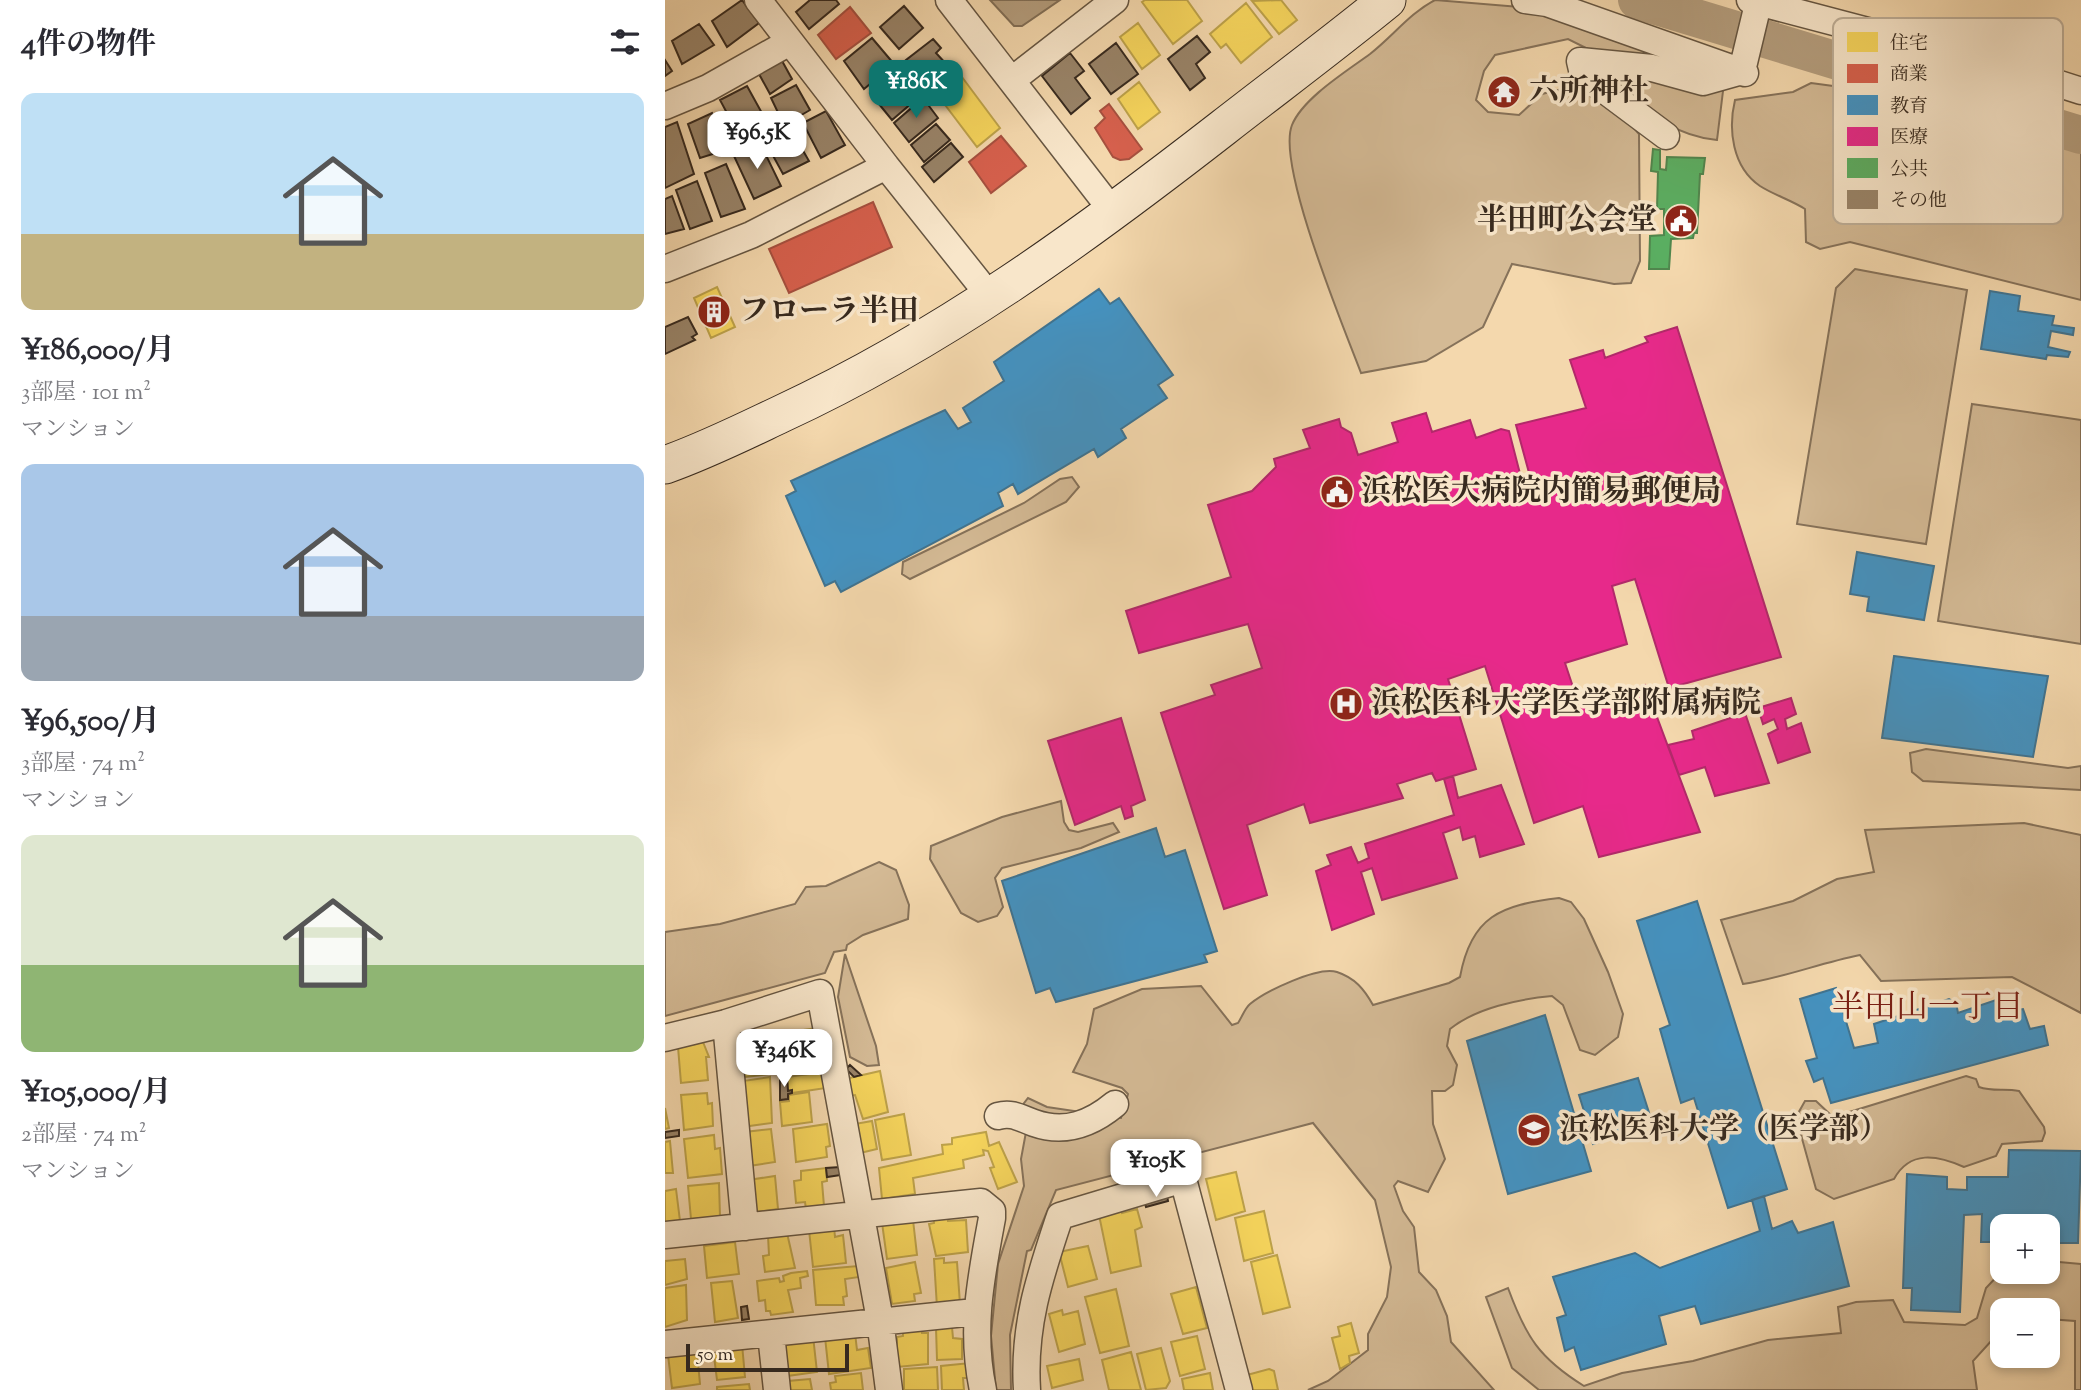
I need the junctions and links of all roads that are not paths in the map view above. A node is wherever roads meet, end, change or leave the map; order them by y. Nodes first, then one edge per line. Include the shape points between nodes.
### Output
1 (758, 0) edge
2 (949, 0) edge
3 (1115, 0) edge
4 (1387, 0) edge
5 (1525, 0) edge
6 (1756, 3) edge
7 (1833, 23) edge
8 (788, 43) junction
9 (1738, 74) junction
10 (1011, 80) junction
11 (2063, 85) edge
12 (2081, 91) edge
13 (665, 106) edge
14 (1666, 136) dead end
15 (886, 166) junction
16 (1114, 213) junction
17 (665, 269) edge
18 (992, 299) junction
19 (665, 465) edge
20 (726, 1023) junction
21 (665, 1038) edge
22 (1115, 1104) dead end
23 (997, 1116) dead end
24 (859, 1214) junction
25 (745, 1227) junction
26 (665, 1235) edge
27 (975, 1312) junction
28 (880, 1320) junction
29 (771, 1334) junction
30 (665, 1344) edge
31 (777, 1390) edge
32 (890, 1390) edge
33 (983, 1390) edge
34 (1027, 1390) edge
35 (1239, 1390) edge

1 - 8 street
2 - 10 street
3 - 10 street
4 - 16 street
5 - 9 street via 1547,3
6 - 7 street
6 - 9 street
8 - 13 street via 708,88
8 - 15 street
9 - 14 street via 1703,82 1652,68 1580,61 1583,74
10 - 16 street
11 - 12 street
15 - 17 street via 751,235
15 - 18 street
16 - 18 street
18 - 19 street via 869,371
20 - 21 street
20 - 24 street via 820,993
20 - 25 street
22 - 23 street via 1095,1121 1054,1129 1010,1113
24 - 25 street
24 - 27 street via 981,1202 992,1211
24 - 28 street
25 - 26 street
27 - 28 street
27 - 33 street
28 - 29 street
28 - 32 street
29 - 30 street
29 - 31 street
34 - 35 street via 1030,1312 1061,1216 1183,1179

